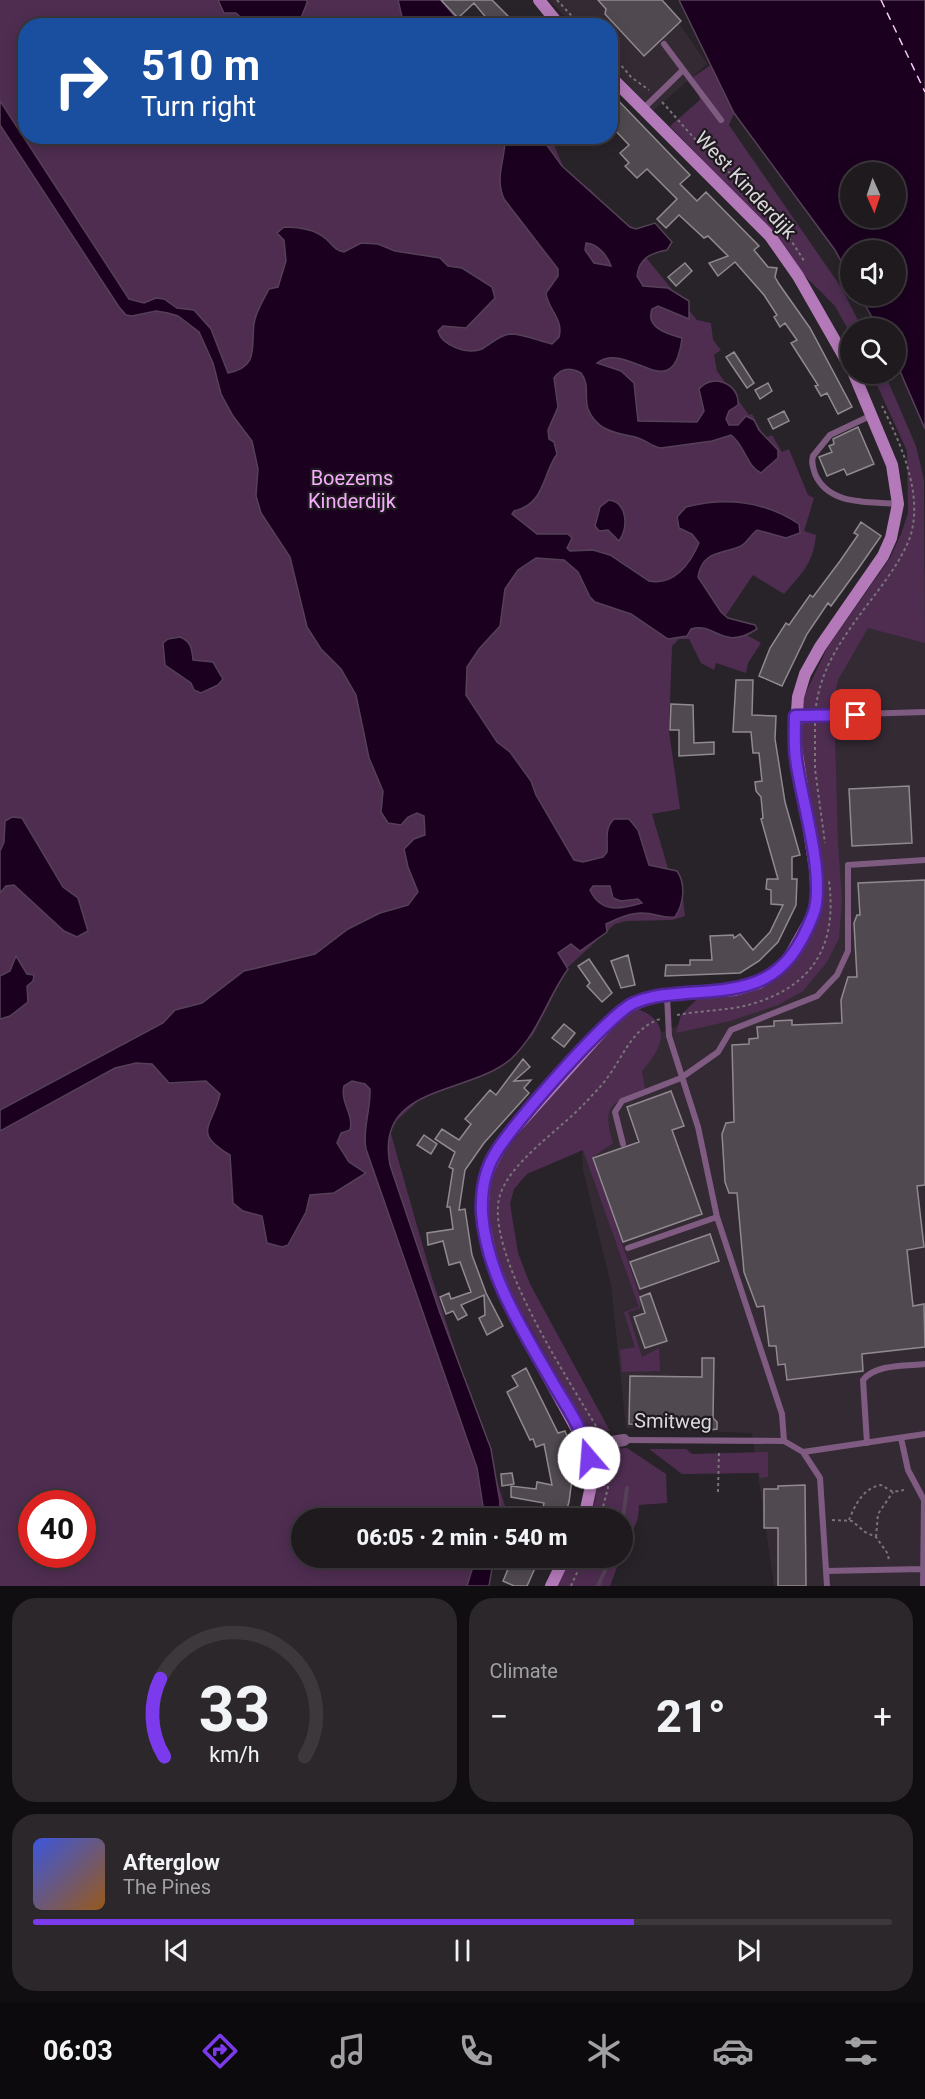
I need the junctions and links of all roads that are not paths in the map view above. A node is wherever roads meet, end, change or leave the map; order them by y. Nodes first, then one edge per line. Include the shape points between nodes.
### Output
1 (539, 0) edge
2 (554, 18) edge
3 (663, 44) dead end
4 (683, 70) junction
5 (618, 84) edge
6 (644, 109) junction
7 (721, 120) dead end
8 (840, 350) edge
9 (859, 384) edge
10 (873, 415) junction
11 (898, 504) junction
12 (925, 711) edge
13 (795, 716) junction
14 (925, 860) edge
15 (667, 995) junction
16 (681, 1078) junction
17 (623, 1144) dead end
18 (717, 1217) junction
19 (628, 1248) dead end
20 (925, 1364) edge
21 (925, 1434) edge
22 (901, 1438) junction
23 (624, 1440) joint
24 (784, 1441) junction
25 (867, 1443) junction
26 (586, 1446) junction
27 (802, 1452) junction
28 (586, 1508) edge
29 (559, 1568) edge
30 (923, 1569) junction
31 (826, 1570) junction
32 (550, 1586) edge
33 (827, 1586) edge
34 (923, 1586) edge

1 - 2 street
3 - 4 lane
4 - 6 lane
4 - 7 lane
5 - 6 street, West Kinderdijk
6 - 8 street, West Kinderdijk via 770,236
9 - 10 street
10 - 11 street via 896,477
10 - 11 lane via 830,435 813,456 813,467 823,488 832,495
11 - 13 street via 883,556 805,674
12 - 13 lane
13 - 15 street via 796,758 817,888 813,915 787,961 759,983 735,990
14 - 16 lane via 848,865 848,951 837,975 817,996 731,1030 718,1052
15 - 16 lane via 669,1036
15 - 26 street via 631,1004 608,1023 502,1143 485,1177 482,1215 492,1261 515,1317
16 - 17 lane via 622,1101 615,1112
16 - 18 lane via 698,1127
18 - 19 lane
18 - 24 lane via 782,1414
20 - 25 lane via 879,1370 862,1380
21 - 22 lane
22 - 25 lane
22 - 30 lane via 908,1470 924,1500
23 - 24 lane, Smitweg
23 - 26 street, Smitweg
24 - 27 lane
25 - 27 lane
26 - 28 street via 591,1486
27 - 31 lane via 820,1478
29 - 32 street
30 - 31 lane
30 - 34 lane
31 - 33 lane

